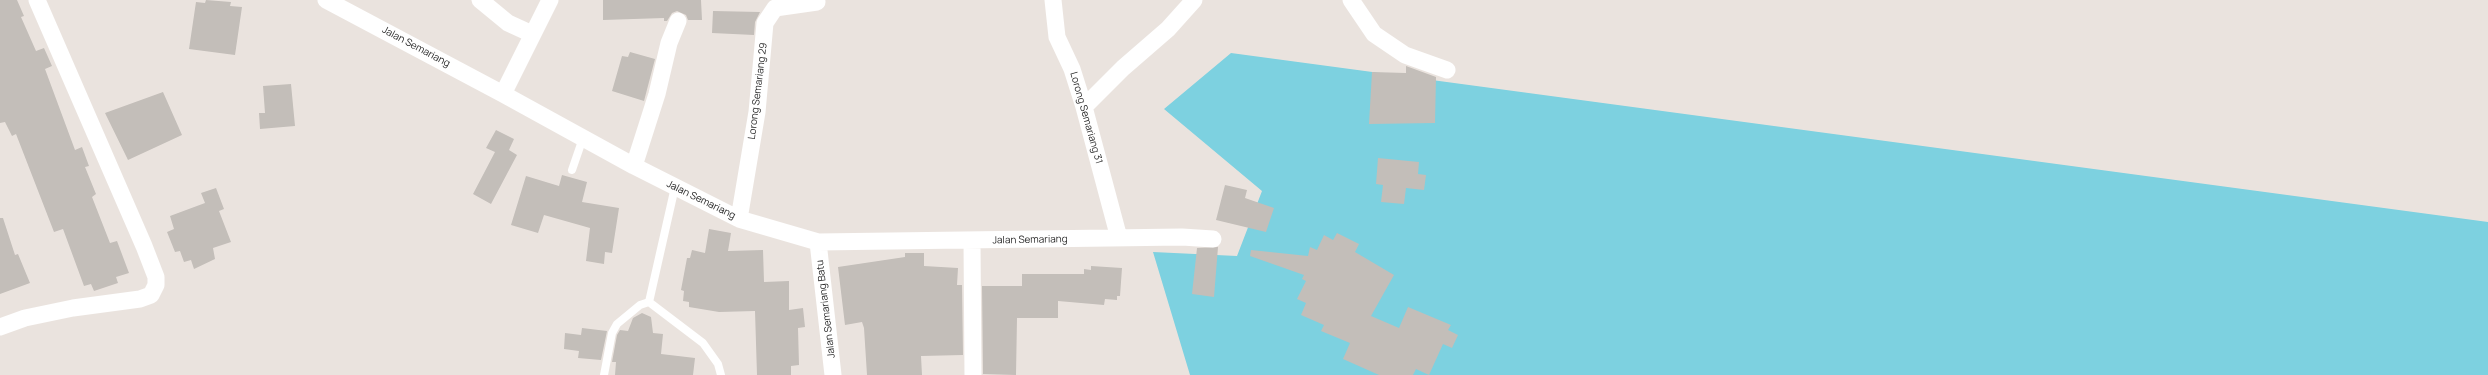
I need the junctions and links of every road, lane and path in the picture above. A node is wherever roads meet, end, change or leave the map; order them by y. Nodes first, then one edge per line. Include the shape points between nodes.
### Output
1 (37, 0) edge
2 (326, 0) edge
3 (480, 0) edge
4 (550, 0) edge
5 (1053, 0) edge
6 (1194, 0) edge
7 (1351, 0) edge
8 (817, 2) dead end
9 (678, 21) dead end
10 (532, 34) junction
11 (1447, 70) dead end
12 (503, 94) junction
13 (1084, 107) junction
14 (583, 138) junction
15 (634, 166) junction
16 (572, 170) dead end
17 (675, 187) junction
18 (739, 219) junction
19 (1119, 238) junction
20 (1213, 239) dead end
21 (972, 241) junction
22 (818, 242) junction
23 (649, 302) junction
24 (0, 327) edge
25 (604, 375) edge
26 (721, 375) edge
27 (834, 375) edge
28 (973, 375) edge

1 - 24 street via 144,246 156,277 156,285 151,295 140,299 25,318
2 - 12 street, Jalan Semariang
3 - 10 street via 508,23
4 - 10 street
5 - 13 street, Lorong Semariang 31 via 1057,37 1072,69
6 - 13 street via 1168,29 1123,68
7 - 11 street via 1374,34 1405,55
8 - 18 street, Lorong Semariang 29 via 775,8 765,24 757,112
9 - 15 street
10 - 12 street
12 - 14 street, Jalan Semariang
13 - 19 street, Lorong Semariang 31
14 - 15 street, Jalan Semariang
14 - 16 lane
15 - 17 street, Jalan Semariang
17 - 18 street, Jalan Semariang
17 - 23 lane
18 - 22 street, Jalan Semariang
19 - 20 street, Jalan Semariang
19 - 21 street, Jalan Semariang
21 - 22 street, Jalan Semariang
21 - 28 street
22 - 27 street, Jalan Semariang Batu
23 - 25 lane via 640,305 617,324 612,333
23 - 26 lane via 703,343 718,364

